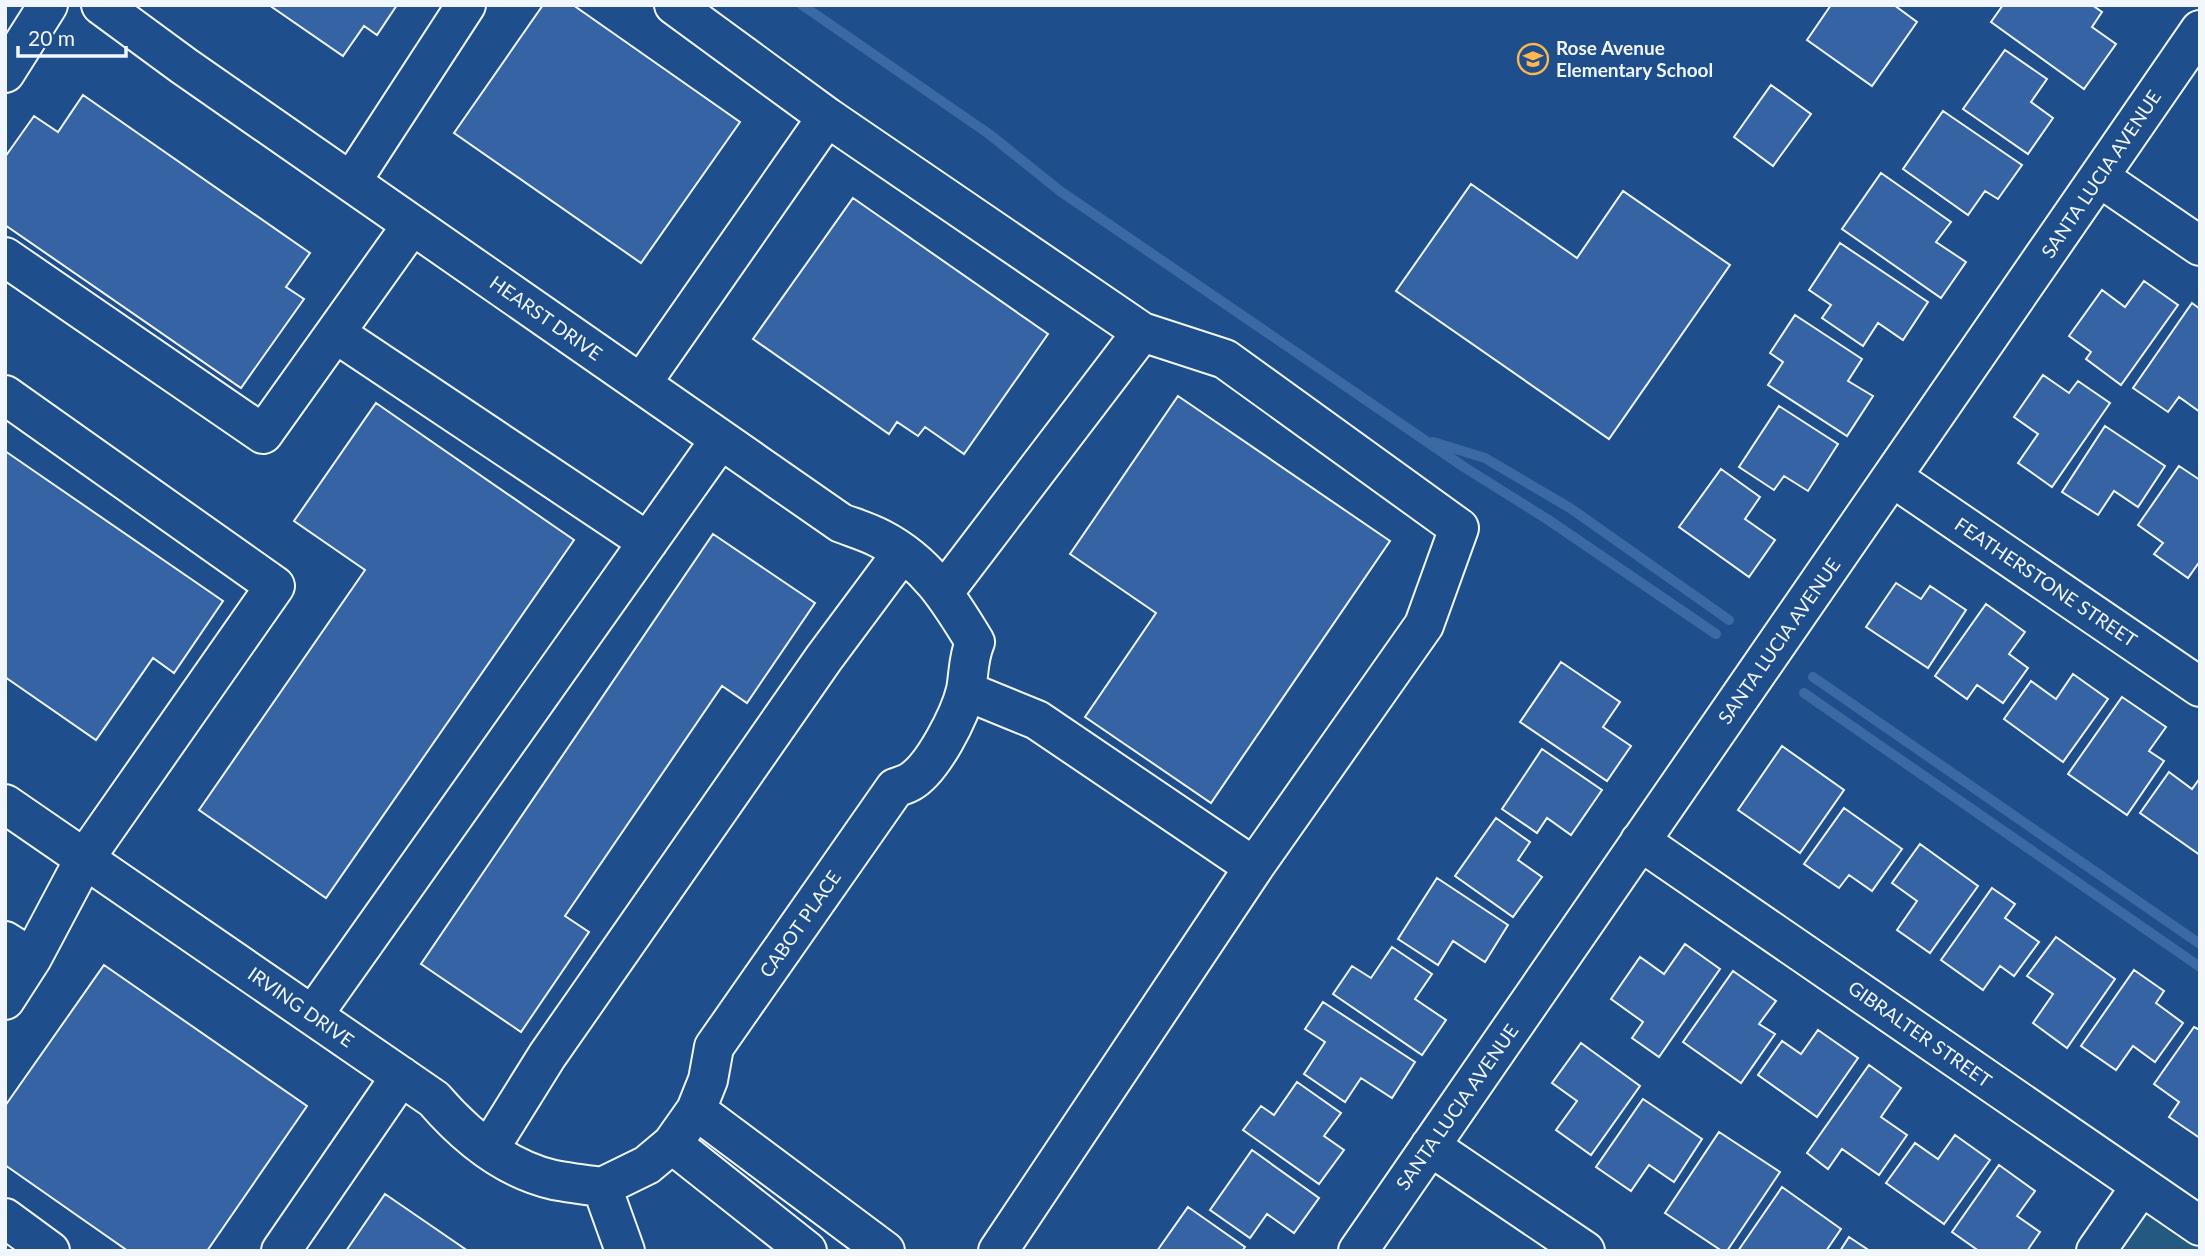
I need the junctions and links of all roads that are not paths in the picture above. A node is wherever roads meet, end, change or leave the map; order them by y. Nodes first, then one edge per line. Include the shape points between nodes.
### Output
1 (48, 5) edge
2 (466, 5) edge
3 (674, 5) edge
4 (113, 9) edge
5 (2200, 30) edge
6 (5, 73) edge
7 (827, 117) junction
8 (2099, 177) junction
9 (351, 182) junction
10 (412, 225) junction
11 (2200, 246) edge
12 (5, 257) edge
13 (1142, 332) junction
14 (335, 333) junction
15 (641, 384) junction
16 (5, 395) edge
17 (720, 440) junction
18 (1892, 477) junction
19 (648, 542) junction
20 (902, 553) junction
21 (944, 592) junction
22 (975, 642) joint
23 (2200, 687) edge
24 (966, 691) junction
25 (5, 804) edge
26 (1640, 841) junction
27 (85, 858) junction
28 (1254, 867) junction
29 (19, 950) edge
30 (5, 1000) edge
31 (313, 1015) junction
32 (401, 1076) junction
33 (696, 1110) junction
34 (672, 1144) junction
35 (1430, 1146) junction
36 (489, 1149) junction
37 (2141, 1186) junction
38 (602, 1187) junction
39 (5, 1218) edge
40 (2200, 1226) edge
41 (43, 1249) edge
42 (281, 1251) edge
43 (625, 1251) edge
44 (807, 1251) edge
45 (885, 1251) edge
46 (998, 1251) edge
47 (1358, 1251) edge
48 (1585, 1251) edge
49 (2096, 1251) edge

1 - 6 street
2 - 9 street
3 - 7 street
4 - 9 street, HEARST DRIVE
5 - 8 street, SANTA LUCIA AVENUE
7 - 13 street
7 - 15 street
8 - 11 street
8 - 18 street, SANTA LUCIA AVENUE
9 - 10 street, HEARST DRIVE
10 - 14 street
10 - 15 street, HEARST DRIVE
12 - 14 street via 263,434
13 - 21 street
13 - 28 street via 1225,359 1459,528 1424,625
14 - 19 street
15 - 17 street, HEARST DRIVE
16 - 27 street via 275,586
17 - 19 street
17 - 20 street, HEARST DRIVE via 841,523
18 - 23 street, FEATHERSTONE STREET
18 - 26 street, SANTA LUCIA AVENUE
19 - 31 street
20 - 21 street, HEARST DRIVE
20 - 36 street via 555,1045
21 - 22 street, HEARST DRIVE
22 - 24 street, CABOT PLACE
24 - 28 street via 1037,720
24 - 33 street, CABOT PLACE via 951,729 929,764 912,781 895,788 714,1048
25 - 27 street, IRVING DRIVE
26 - 35 street, SANTA LUCIA AVENUE
26 - 37 street, GIBRALTER STREET
27 - 29 street
27 - 31 street, IRVING DRIVE
28 - 46 street
29 - 30 street
31 - 32 street, IRVING DRIVE
32 - 36 street, IRVING DRIVE
32 - 42 street
33 - 34 street, CABOT PLACE
33 - 45 street
34 - 38 street, CABOT PLACE via 647,1165
34 - 44 street
35 - 47 street, SANTA LUCIA AVENUE
35 - 48 street
36 - 38 street, IRVING DRIVE via 552,1179
37 - 40 street, GIBRALTER STREET
37 - 49 street
38 - 43 street
39 - 41 street

